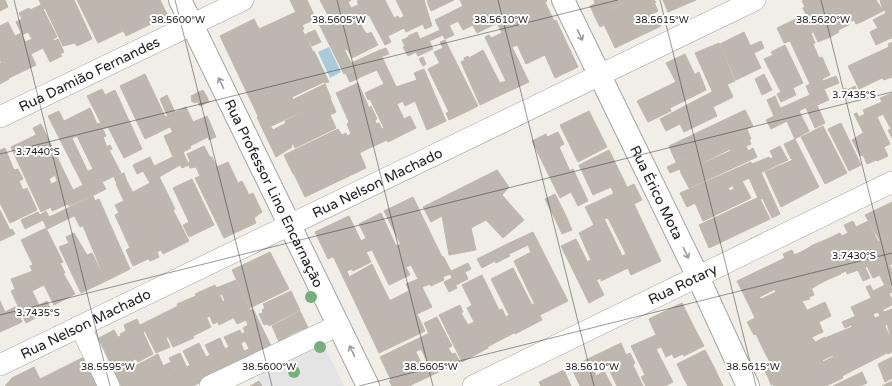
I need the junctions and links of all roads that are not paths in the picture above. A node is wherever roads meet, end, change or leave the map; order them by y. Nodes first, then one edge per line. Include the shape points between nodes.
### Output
1 (180, 0) edge
2 (243, 0) edge
3 (563, 0) edge
4 (755, 0) edge
5 (192, 25) junction
6 (600, 76) junction
7 (0, 117) edge
8 (892, 182) edge
9 (290, 225) junction
10 (698, 277) junction
11 (340, 325) junction
12 (80, 326) junction
13 (0, 365) edge
14 (109, 386) edge
15 (210, 386) edge
16 (368, 386) edge
17 (473, 386) edge
18 (748, 386) edge

1 - 5 street, Rua Professor Lino Encarnação
2 - 5 street, Rua Damião Fernandes
3 -> 6 street, Rua Érico Mota
4 - 6 street, Rua Nelson Machado
5 - 7 street, Rua Damião Fernandes
9 -> 5 street, Rua Professor Lino Encarnação
6 - 9 street, Rua Nelson Machado
6 -> 10 street, Rua Érico Mota
8 - 10 street, Rua Rotary
9 - 11 street, Rua Professor Lino Encarnação
9 - 12 street, Rua Nelson Machado
10 - 17 street, Rua Rotary
10 - 18 street, Rua Érico Mota
11 - 15 street
16 -> 11 street, Rua Professor Lino Encarnação
12 - 13 street, Rua Nelson Machado
12 - 14 street

